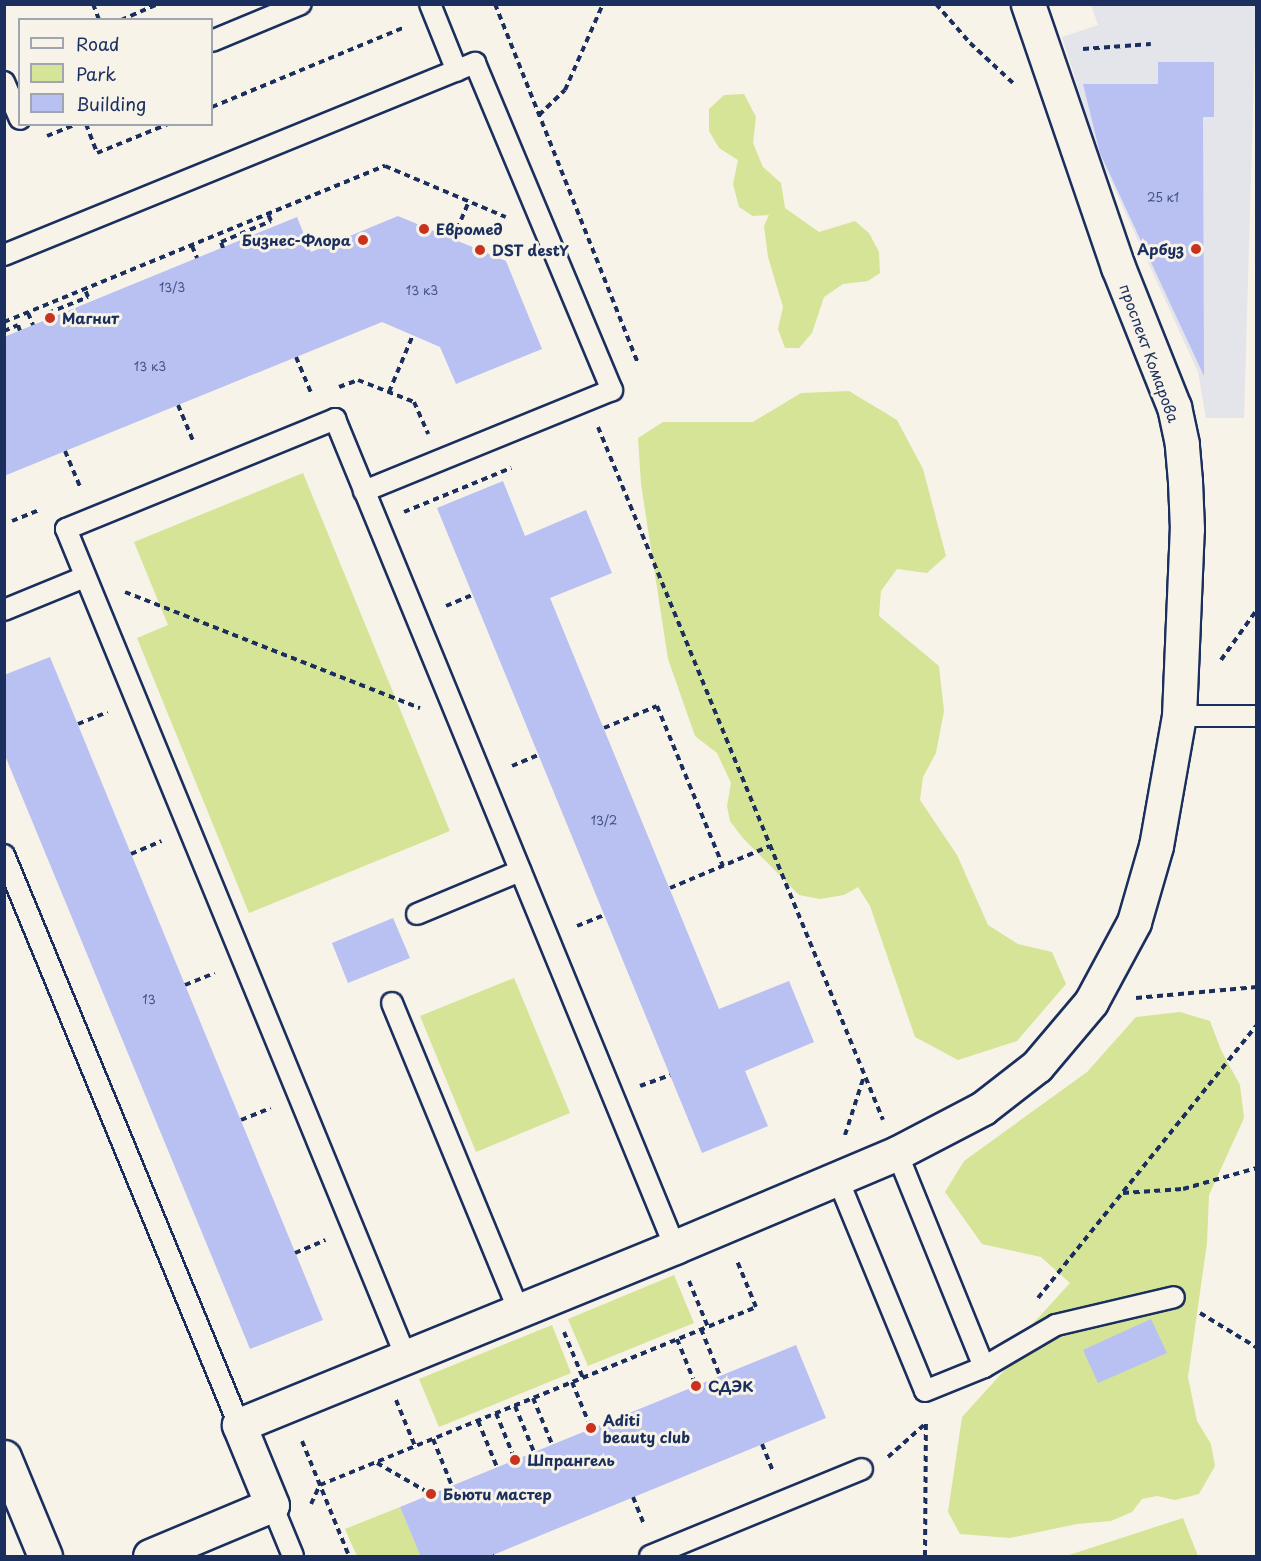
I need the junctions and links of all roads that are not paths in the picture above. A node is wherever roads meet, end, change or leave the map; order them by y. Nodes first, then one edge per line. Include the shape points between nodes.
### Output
1 (301, 4) edge
2 (430, 4) edge
3 (1028, 4) edge
4 (213, 41) edge
5 (457, 70) junction
6 (4, 82) edge
7 (18, 114) edge
8 (18, 120) edge
9 (4, 126) edge
10 (4, 255) edge
11 (364, 491) junction
12 (85, 577) junction
13 (4, 610) edge
14 (1179, 716) junction
15 (1257, 716) edge
16 (4, 855) edge
17 (520, 871) junction
18 (417, 914) dead end
19 (392, 1003) dead end
20 (897, 1154) junction
21 (837, 1178) junction
22 (675, 1247) junction
23 (1174, 1297) road end
24 (519, 1311) junction
25 (395, 1362) junction
26 (984, 1367) junction
27 (239, 1425) junction
28 (4, 1457) edge
29 (862, 1469) road end
30 (272, 1505) junction
31 (45, 1557) edge
32 (150, 1557) edge
33 (292, 1557) edge
34 (650, 1557) edge

1 - 4 lane
2 - 5 lane
3 - 14 street, проспект Комарова via 1118,267 1174,407 1182,444 1187,529
5 - 10 lane
5 - 11 lane via 475,63 612,390
6 - 7 lane
8 - 9 lane
11 - 12 lane via 335,419 66,529
11 - 17 lane
12 - 13 lane
12 - 25 lane
14 - 15 lane
14 - 20 street, проспект Комарова via 1156,846 1134,922 1091,1002 1037,1066 983,1108
16 - 27 lane
17 - 18 lane
17 - 22 lane
19 - 24 lane
20 - 21 street, проспект Комарова
20 - 26 lane
21 - 22 street, проспект Комарова
21 - 26 lane via 925,1391
22 - 24 street, проспект Комарова
23 - 26 lane via 1056,1325
24 - 25 street, проспект Комарова
25 - 27 street, проспект Комарова
27 - 30 street
28 - 31 street
29 - 34 lane
30 - 32 street
30 - 33 lane

